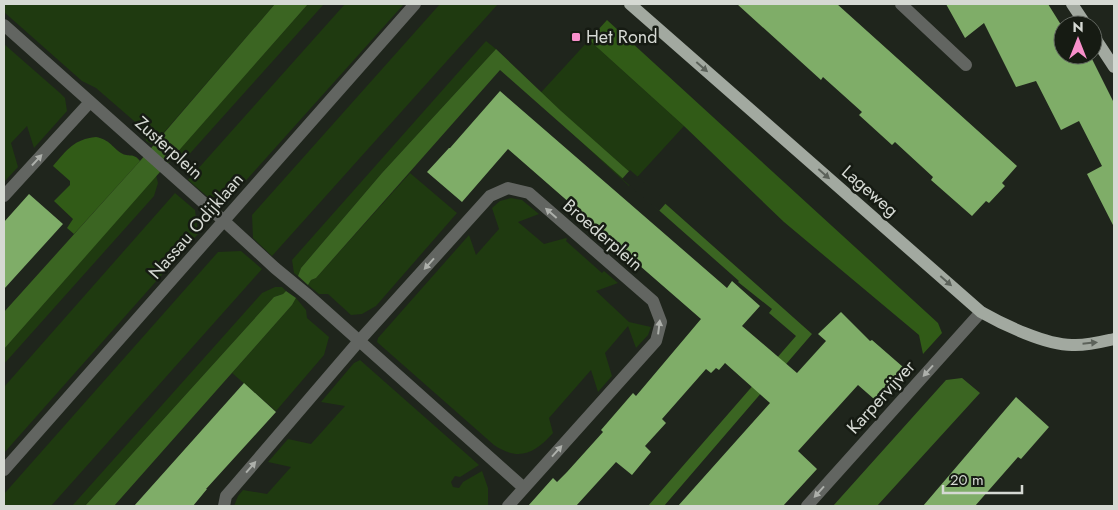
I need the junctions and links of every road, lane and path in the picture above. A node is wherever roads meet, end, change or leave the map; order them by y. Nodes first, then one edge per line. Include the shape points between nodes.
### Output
1 (415, 4) edge
2 (630, 4) edge
3 (900, 4) edge
4 (1072, 4) edge
5 (1079, 15) edge
6 (4, 25) edge
7 (1103, 50) edge
8 (966, 65) dead end
9 (1114, 67) edge
10 (90, 102) junction
11 (4, 196) edge
12 (224, 220) junction
13 (981, 312) junction
14 (1114, 339) edge
15 (359, 341) junction
16 (4, 470) edge
17 (524, 488) junction
18 (224, 506) edge
19 (508, 506) edge
20 (807, 506) edge

1 - 12 street, Nassau Odijklaan
2 -> 13 main road, Lageweg
3 - 8 street
4 - 5 main road
6 - 10 street, Zusterplein
7 - 9 main road
11 -> 10 street
10 - 12 street, Zusterplein
12 - 15 street
12 - 16 street, Nassau Odijklaan
13 -> 14 main road, Lageweg via 1004,325 1042,339 1071,345
13 -> 20 street, Karpervijver
15 - 17 street
17 -> 15 street, Broederplein via 656,341 660,322 653,301 529,193 508,188 490,196
18 -> 15 street, Broederplein via 226,496
17 - 19 street, Broederplein

